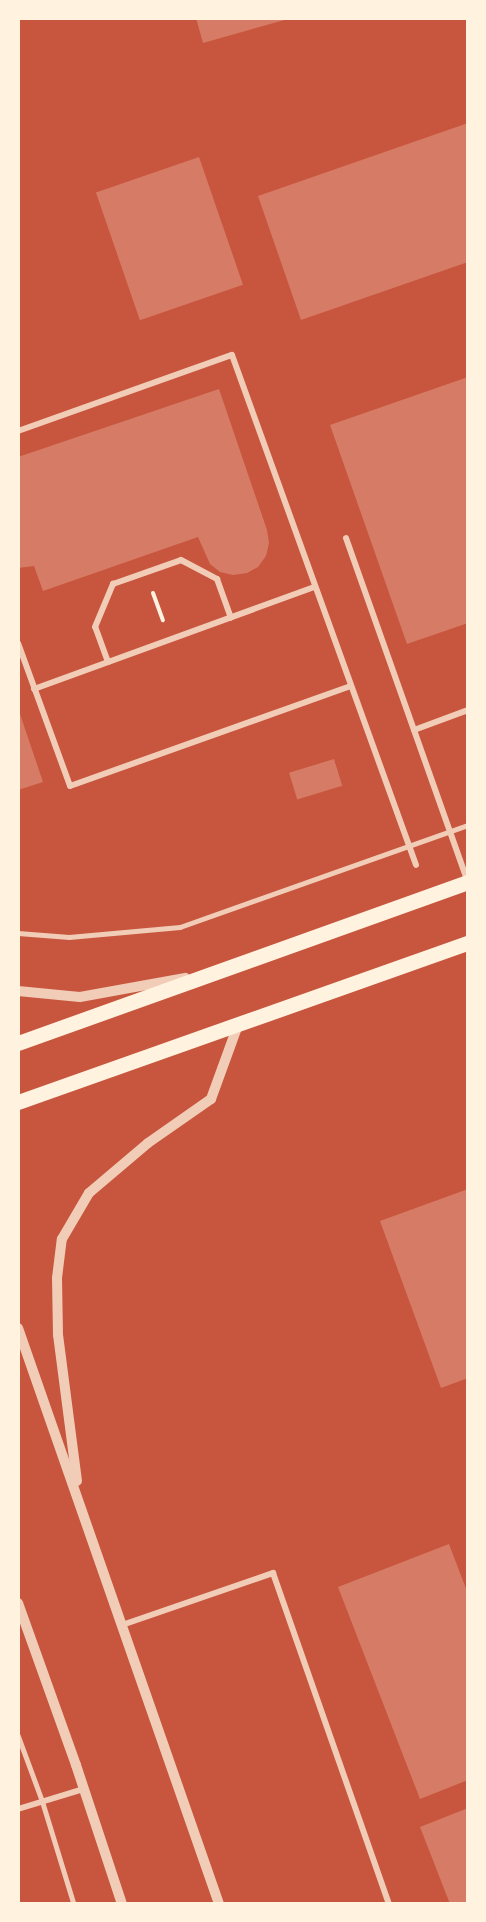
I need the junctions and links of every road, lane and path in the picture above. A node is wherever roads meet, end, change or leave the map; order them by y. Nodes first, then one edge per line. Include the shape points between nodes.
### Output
1 (18, 431) edge
2 (346, 538) dead end
3 (146, 573) junction
4 (315, 587) junction
5 (231, 618) junction
6 (170, 639) junction
7 (18, 643) edge
8 (108, 662) junction
9 (351, 686) junction
10 (34, 689) junction
11 (468, 710) edge
12 (414, 730) junction
13 (468, 825) edge
14 (450, 831) junction
15 (409, 846) junction
16 (416, 865) dead end
17 (468, 882) edge
18 (18, 933) edge
19 (468, 943) edge
20 (218, 972) junction
21 (18, 991) edge
22 (240, 1022) junction
23 (18, 1043) edge
24 (18, 1102) edge
25 (18, 1328) edge
26 (80, 1503) junction
27 (18, 1603) edge
28 (122, 1625) junction
29 (18, 1735) edge
30 (84, 1789) junction
31 (42, 1800) junction
32 (18, 1809) edge
33 (74, 1904) edge
34 (122, 1904) edge
35 (219, 1904) edge
36 (388, 1904) edge

1 - 4 street via 232,355
2 - 12 street
3 - 5 street via 181,560 217,579
3 - 6 path
3 - 8 street via 113,584 96,627
4 - 5 street
4 - 9 street
5 - 6 street
6 - 8 street
7 - 10 street
8 - 10 street
9 - 10 street via 70,786
9 - 15 street
11 - 12 street
12 - 14 street
13 - 14 lane
14 - 15 lane
14 - 17 street
15 - 16 street
15 - 18 lane via 180,927 69,937
17 - 20 main road
19 - 22 main road
20 - 21 street via 80,997
20 - 23 main road
22 - 24 main road
22 - 26 street via 210,1099 148,1143 89,1193 62,1239 57,1278 58,1335
25 - 26 street
26 - 28 street
27 - 30 street
28 - 35 street
28 - 36 street via 273,1573
29 - 31 lane
30 - 31 street
30 - 34 street
31 - 32 street
31 - 33 lane

